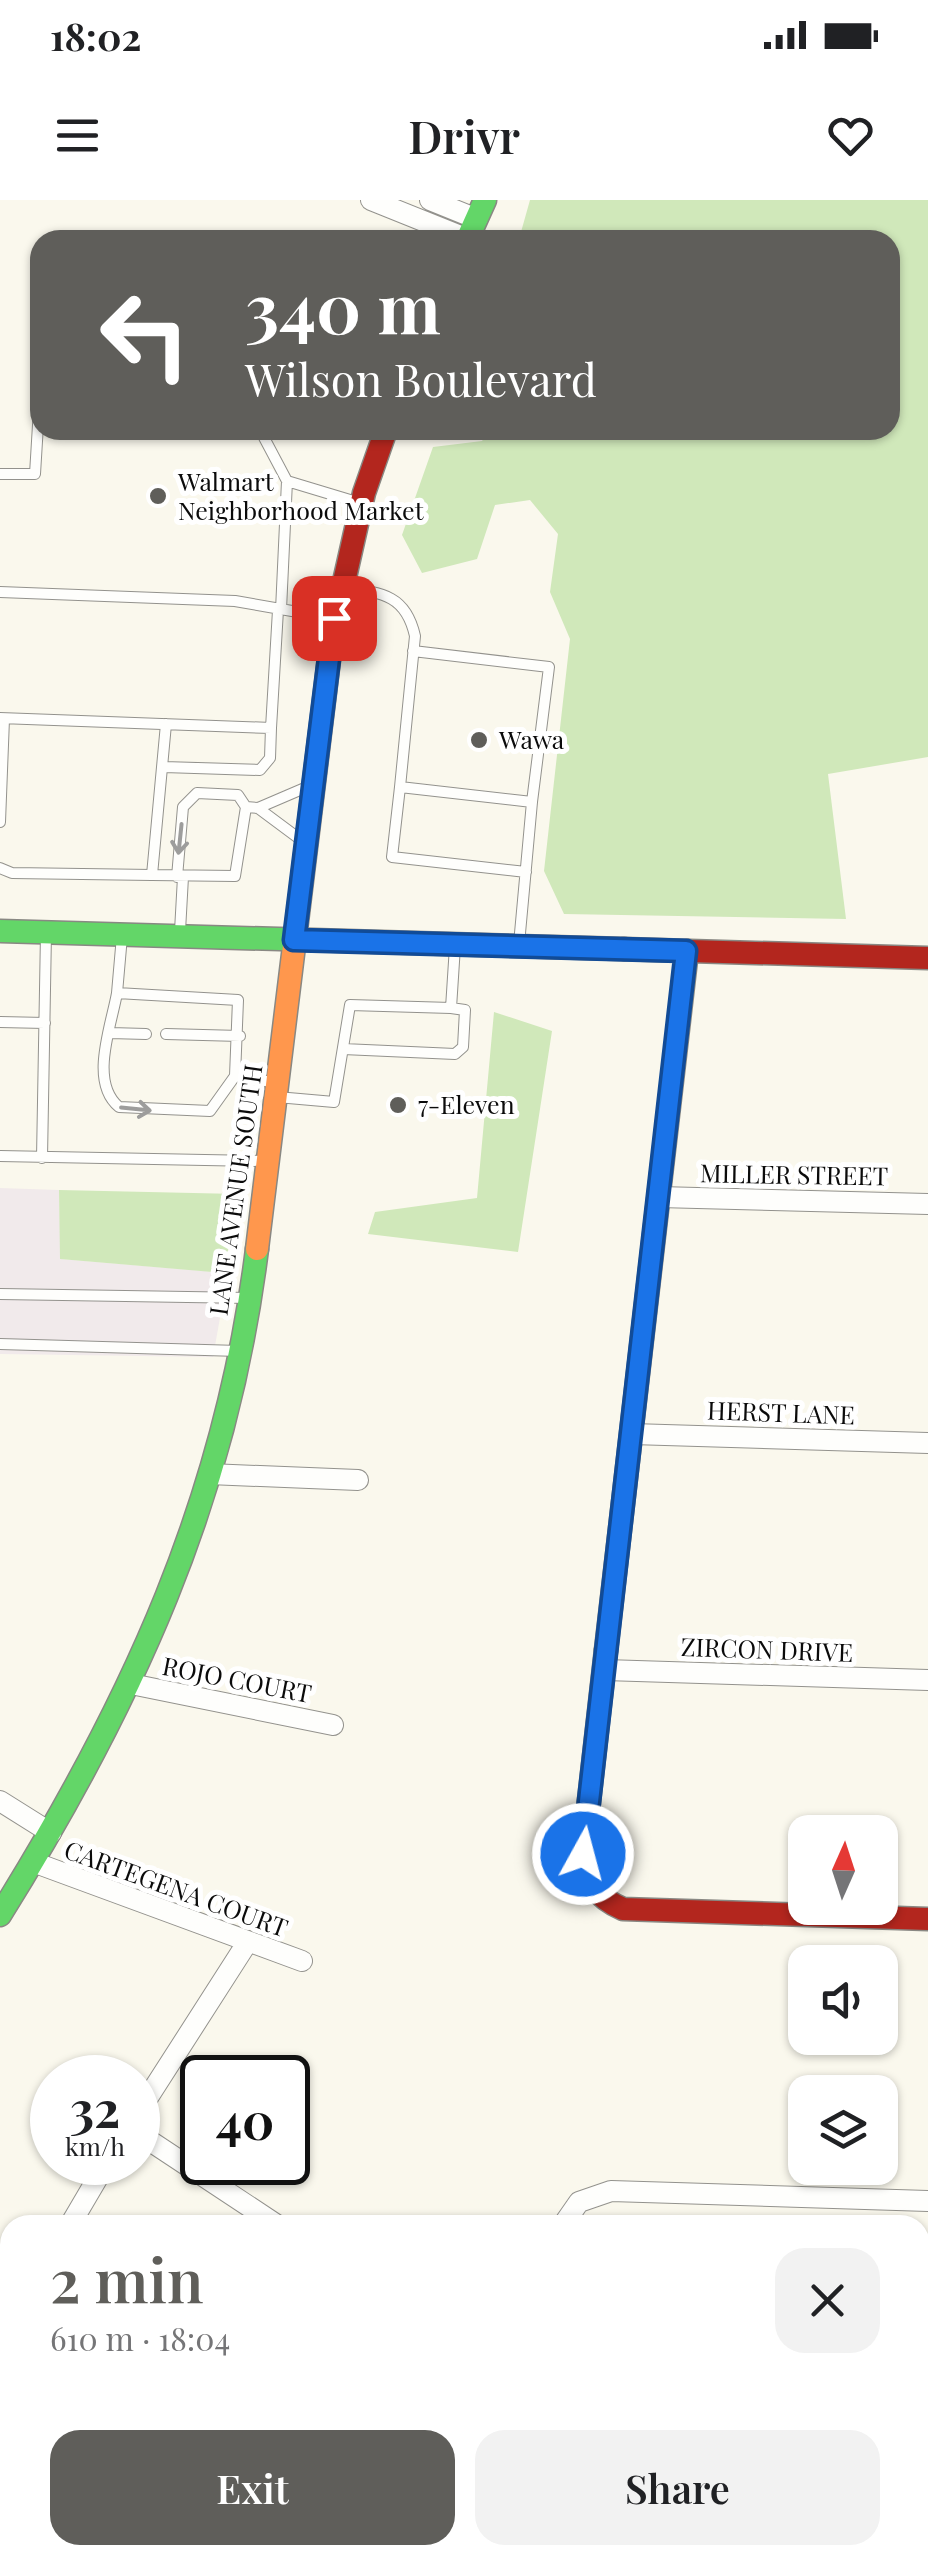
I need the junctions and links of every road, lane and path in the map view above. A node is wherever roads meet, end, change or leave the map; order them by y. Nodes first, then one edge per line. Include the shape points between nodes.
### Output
1 (430, 200) edge
2 (377, 201) edge
3 (474, 225) edge
4 (38, 440) edge
5 (265, 440) edge
6 (383, 440) edge
7 (0, 474) edge
8 (287, 481) junction
9 (362, 504) junction
10 (340, 588) junction
11 (0, 592) edge
12 (280, 610) junction
13 (334, 618) junction
14 (413, 651) junction
15 (2, 718) edge
16 (166, 724) junction
17 (271, 728) junction
18 (164, 768) junction
19 (312, 784) junction
20 (400, 787) junction
21 (532, 802) junction
22 (252, 807) junction
23 (0, 822) edge
24 (304, 843) junction
25 (0, 868) edge
26 (526, 872) junction
27 (152, 875) junction
28 (180, 877) junction
29 (0, 931) edge
30 (46, 932) junction
31 (122, 934) junction
32 (180, 936) junction
33 (294, 940) junction
34 (456, 944) junction
35 (519, 946) junction
36 (686, 951) junction
37 (928, 958) edge
38 (117, 993) junction
39 (452, 1008) junction
40 (137, 1020) dead end
41 (170, 1020) dead end
42 (189, 1021) dead end
43 (0, 1022) edge
44 (214, 1022) dead end
45 (44, 1023) junction
46 (110, 1033) junction
47 (188, 1035) junction
48 (214, 1036) junction
49 (240, 1036) junction
50 (343, 1048) junction
51 (234, 1076) junction
52 (277, 1090) junction
53 (0, 1156) edge
54 (42, 1158) junction
55 (268, 1161) junction
56 (660, 1197) junction
57 (928, 1204) edge
58 (0, 1294) edge
59 (251, 1298) junction
60 (0, 1344) edge
61 (240, 1352) junction
62 (632, 1434) junction
63 (928, 1443) edge
64 (209, 1474) junction
65 (358, 1480) dead end
66 (605, 1670) junction
67 (928, 1680) edge
68 (131, 1684) junction
69 (333, 1725) dead end
70 (0, 1801) edge
71 (51, 1833) junction
72 (33, 1862) junction
73 (0, 1914) edge
74 (928, 1919) edge
75 (248, 1942) junction
76 (302, 1962) dead end
77 (160, 2079) edge
78 (160, 2148) edge
79 (93, 2185) edge
80 (928, 2201) edge
81 (76, 2215) edge
82 (262, 2215) edge
83 (570, 2215) edge

1 - 3 street
2 - 3 street
4 - 7 lane via 36,474
5 - 8 lane
6 - 9 street, LANE AVENUE SOUTH
8 - 9 lane
8 - 12 lane
9 - 10 street, LANE AVENUE SOUTH
10 - 13 street, LANE AVENUE SOUTH
10 - 14 lane via 401,602 410,616
11 - 12 lane via 235,601
12 - 13 lane
12 - 17 lane
13 - 19 street, LANE AVENUE SOUTH
14 - 20 lane
14 - 21 lane via 548,667
15 - 16 lane
15 - 23 lane
16 - 17 lane
16 - 18 lane
17 - 18 lane via 270,758 260,770
18 - 27 lane
19 - 22 lane
19 - 24 street, LANE AVENUE SOUTH
20 - 21 lane
20 - 26 lane via 392,856
21 - 26 lane
22 - 24 lane
22 - 28 lane via 236,876
22 -> 28 lane via 238,795 197,793 189,799 183,807
24 - 33 street, LANE AVENUE SOUTH
25 - 27 lane
26 - 35 lane
27 - 28 lane
28 - 32 lane
29 - 30 street
30 - 31 street
30 - 45 lane
31 - 32 street
31 - 38 lane
32 - 33 street
33 - 34 street
33 - 52 street, LANE AVENUE SOUTH
34 - 35 street
34 - 39 lane
35 - 36 street
36 - 37 street
36 - 56 street
38 - 46 lane
38 - 49 lane via 238,1000
39 - 50 lane via 350,1005
39 - 50 lane via 465,1010 467,1020 463,1048 455,1054
40 - 46 lane via 141,1034
41 - 47 lane via 168,1034
42 - 47 lane
43 - 45 lane
44 - 48 lane
45 - 54 lane
46 -> 51 lane via 103,1084 119,1107 210,1110
47 - 48 lane
48 - 49 lane
49 - 51 lane
50 - 52 lane via 334,1102
51 - 52 lane
52 - 55 street, LANE AVENUE SOUTH
53 - 54 lane
54 - 55 lane
55 - 59 street, LANE AVENUE SOUTH
56 - 57 street, MILLER STREET
56 - 62 street
58 - 59 lane
59 - 61 street, LANE AVENUE SOUTH
60 - 61 lane
61 - 64 street, LANE AVENUE SOUTH
62 - 63 street, HERST LANE
62 - 66 street
64 - 65 street
64 - 68 street, LANE AVENUE SOUTH via 163,1613
66 - 67 street, ZIRCON DRIVE
66 - 74 street via 583,1854 593,1892 605,1903 623,1909
68 - 69 street, ROJO COURT
68 - 71 street, LANE AVENUE SOUTH
70 - 71 street
71 - 72 street, LANE AVENUE SOUTH
72 - 73 street, LANE AVENUE SOUTH
72 - 75 street, CARTEGENA COURT
75 - 76 street, CARTEGENA COURT
75 - 77 street
78 - 82 street
79 - 81 street
80 - 83 street via 611,2191 578,2202

